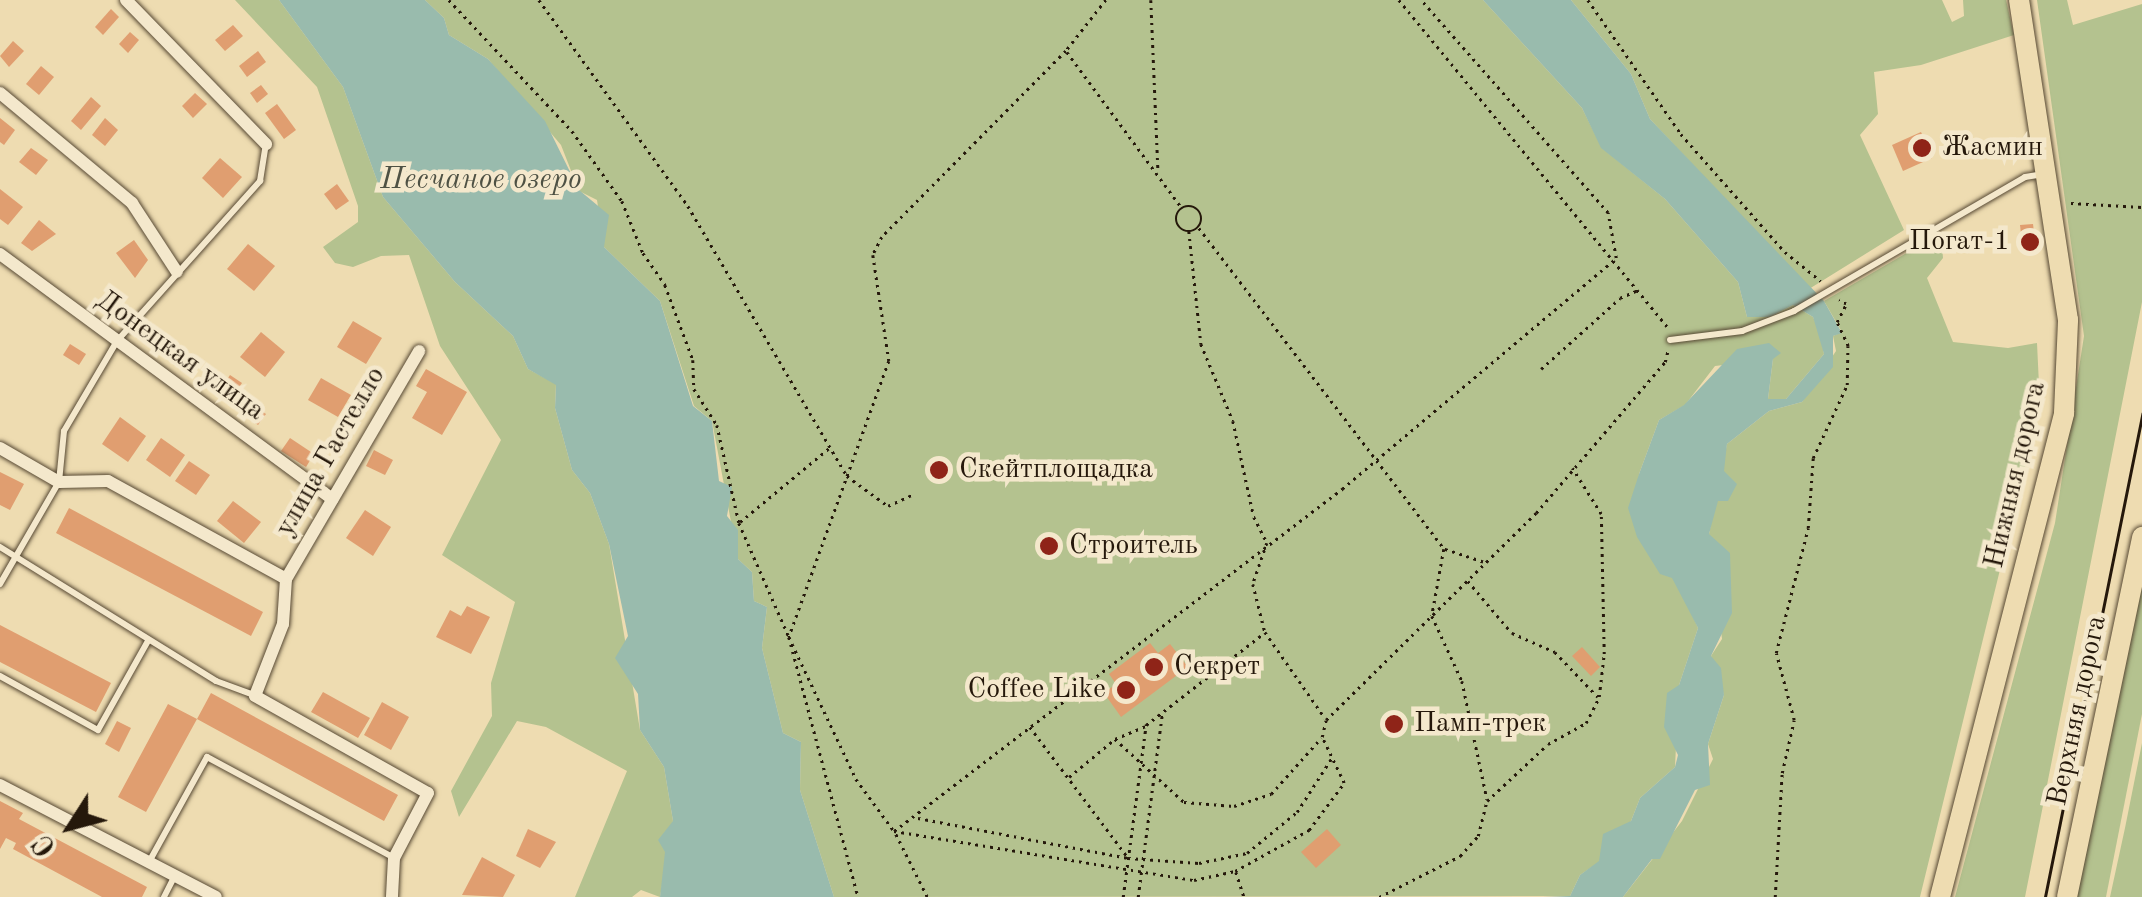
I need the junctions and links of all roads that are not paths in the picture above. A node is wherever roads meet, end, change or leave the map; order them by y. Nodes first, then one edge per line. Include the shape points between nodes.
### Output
1 (126, 0) edge
2 (2019, 0) edge
3 (0, 93) edge
4 (266, 144) joint
5 (2050, 173) junction
6 (0, 254) edge
7 (177, 272) junction
8 (1670, 340) road end
9 (117, 341) junction
10 (419, 351) dead end
11 (0, 448) edge
12 (58, 482) junction
13 (332, 499) junction
14 (2142, 537) edge
15 (0, 547) edge
16 (14, 555) junction
17 (286, 579) junction
18 (0, 584) edge
19 (148, 641) junction
20 (0, 676) edge
21 (255, 696) junction
22 (0, 785) edge
23 (394, 858) junction
24 (149, 862) junction
25 (174, 877) junction
26 (164, 897) edge
27 (216, 897) edge
28 (392, 897) edge
29 (1940, 897) edge
30 (2068, 897) edge

1 - 4 street
2 - 5 main road, Нижняя дорога
3 - 7 street via 132,203
4 - 7 lane via 260,181
5 - 8 lane via 2025,177 1794,311 1742,331
5 - 29 main road, Нижняя дорога via 2070,338 2064,413
6 - 9 street, Донецкая улица
7 - 9 lane
9 - 12 lane via 64,431
9 - 13 street, Донецкая улица
10 - 13 street, улица Гастелло
11 - 12 street
12 - 16 lane
12 - 17 street via 108,481
13 - 17 street, улица Гастелло
14 - 30 main road, Верхняя дорога
15 - 16 lane
16 - 18 lane
16 - 19 lane
17 - 21 street via 283,624
19 - 20 lane via 98,730
19 - 21 lane
21 - 23 street via 428,793
22 - 24 street
23 - 24 lane via 207,757
23 - 28 street
24 - 25 street
25 - 26 lane
25 - 27 street

